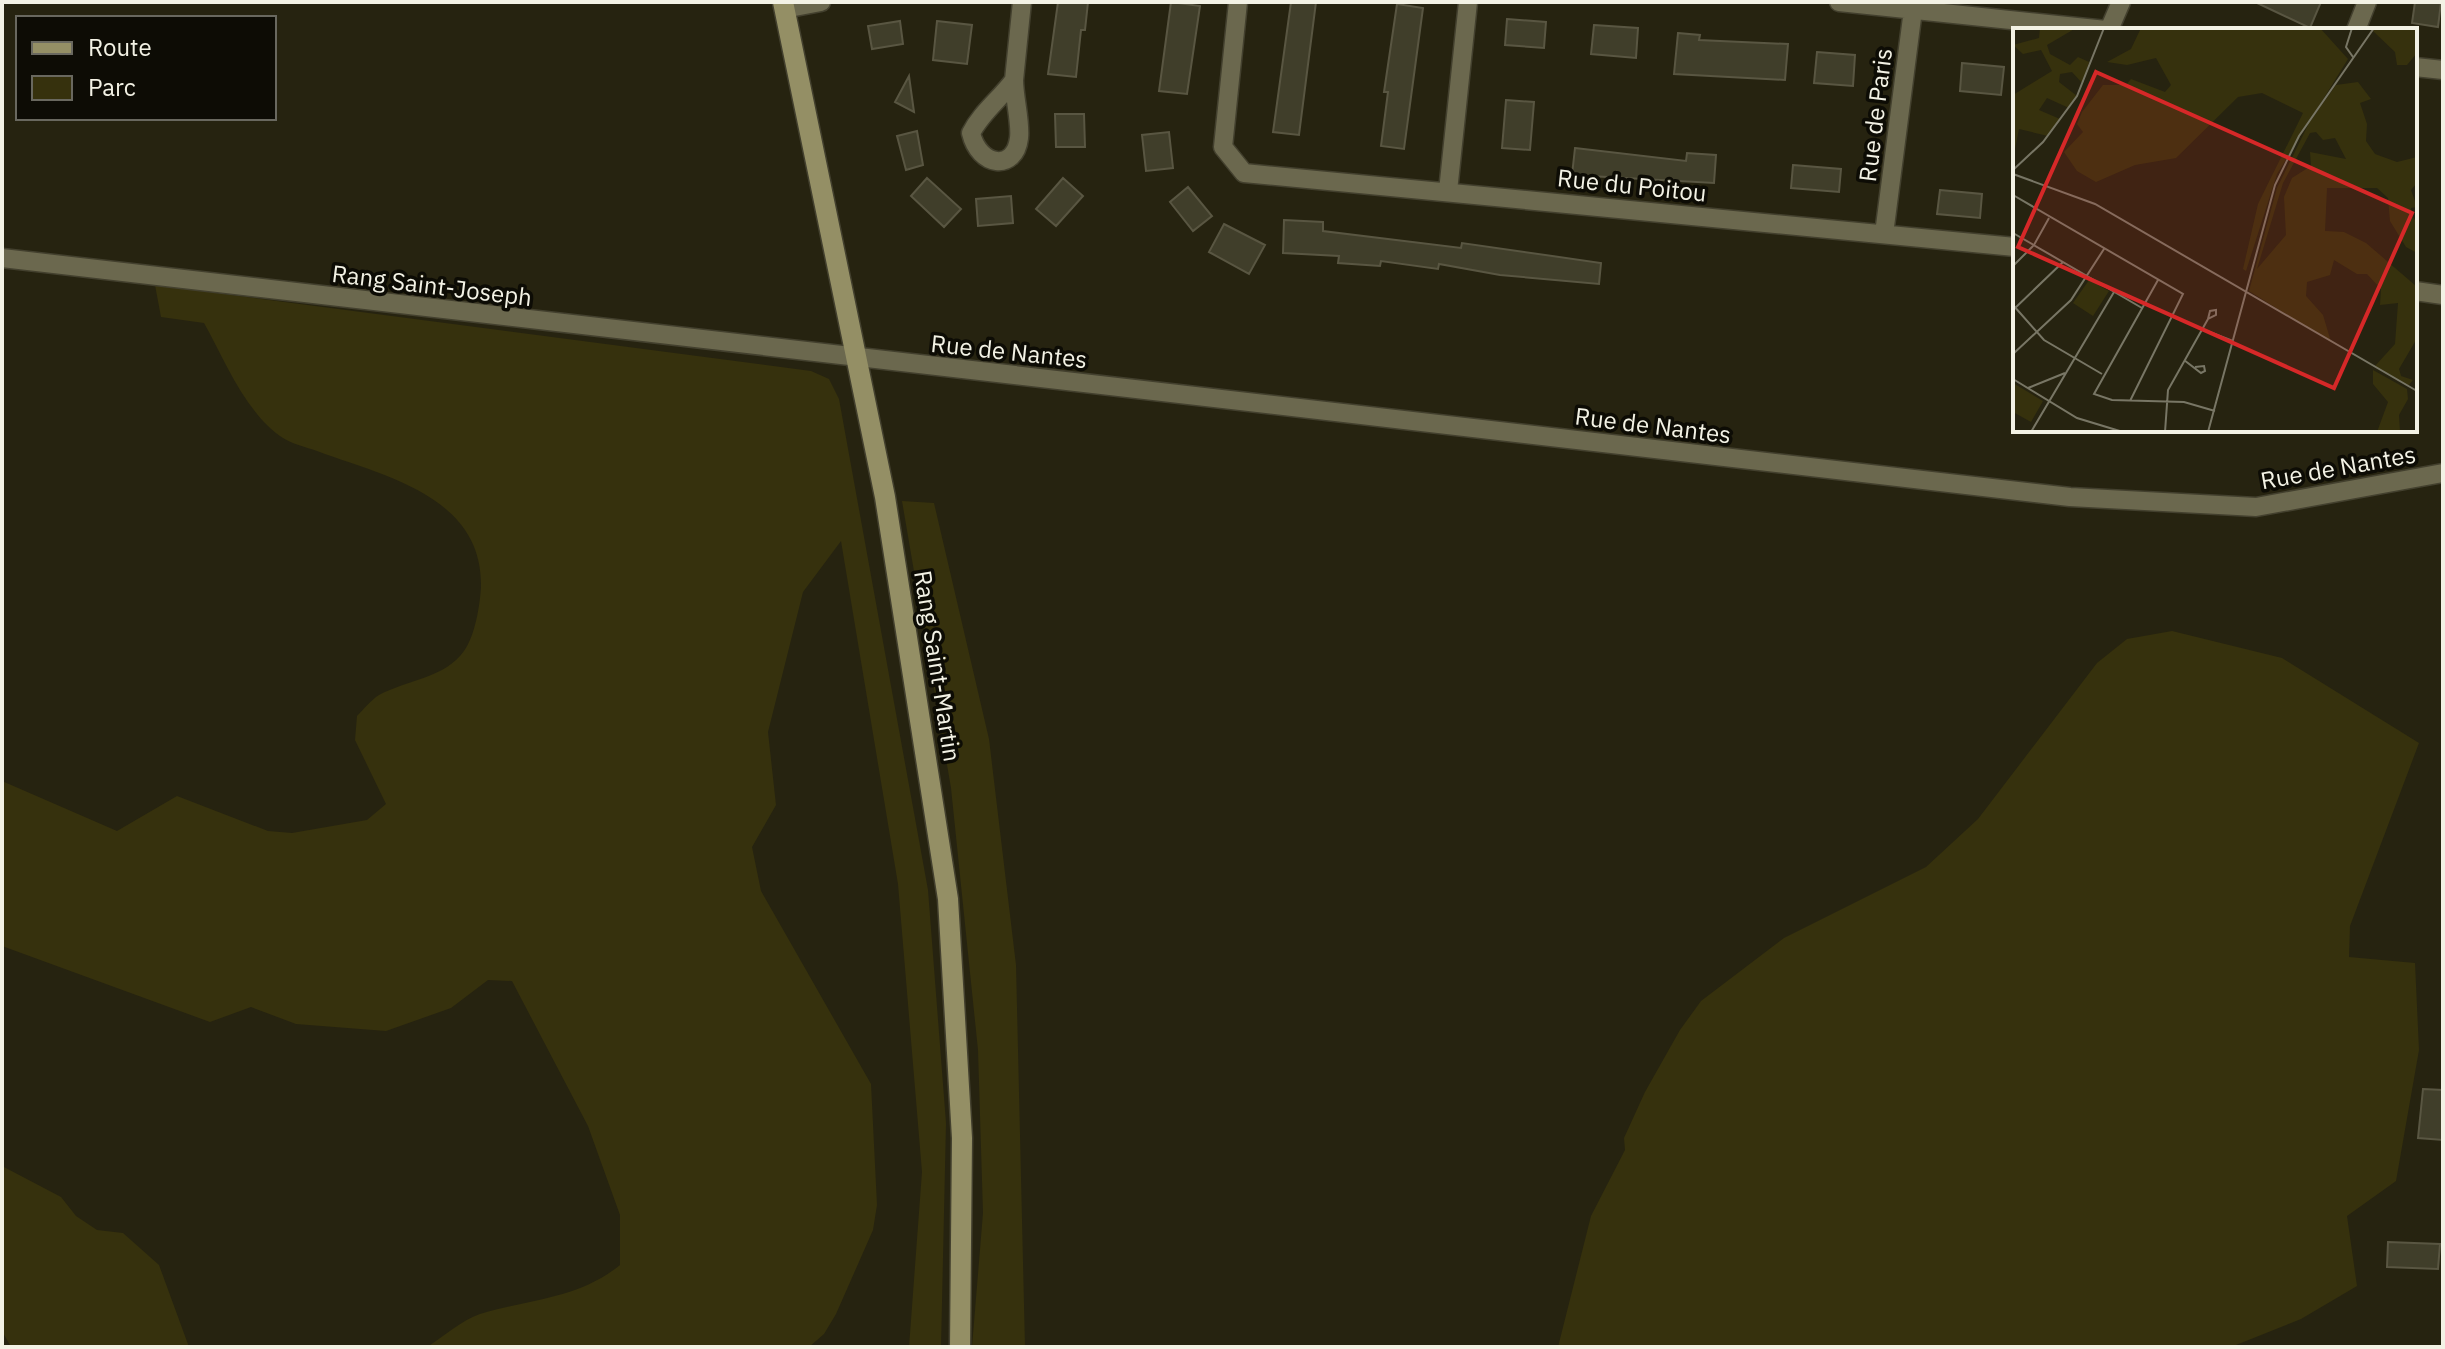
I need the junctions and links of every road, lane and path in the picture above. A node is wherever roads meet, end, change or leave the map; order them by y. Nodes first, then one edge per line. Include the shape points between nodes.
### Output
1 (821, 2) edge
2 (1022, 2) edge
3 (1238, 2) edge
4 (1468, 2) edge
5 (1839, 2) edge
6 (2121, 2) edge
7 (2367, 2) edge
8 (784, 6) edge
9 (1913, 6) edge
10 (2092, 28) edge
11 (2109, 28) edge
12 (2357, 28) edge
13 (2417, 67) edge
14 (2443, 70) edge
15 (1014, 80) dead end
16 (1448, 191) junction
17 (1884, 234) junction
18 (2013, 247) edge
19 (2, 258) edge
20 (2417, 291) edge
21 (2443, 295) edge
22 (857, 358) junction
23 (2443, 473) edge
24 (960, 1347) edge

1 - 8 street
2 - 15 street
3 - 16 street, Rue du Poitou via 1223,147 1244,173
4 - 16 street
5 - 9 street
6 - 11 street
7 - 12 street
8 - 22 street, Rang Saint-Martin
9 - 10 street
9 - 17 street, Rue de Paris
13 - 14 street
16 - 17 street, Rue du Poitou
17 - 18 street, Rue du Poitou
19 - 22 street, Rang Saint-Joseph
20 - 21 street
22 - 23 street, Rue de Nantes via 2070,497 2256,507
22 - 24 street, Rang Saint-Martin via 885,497 948,899 962,1138

